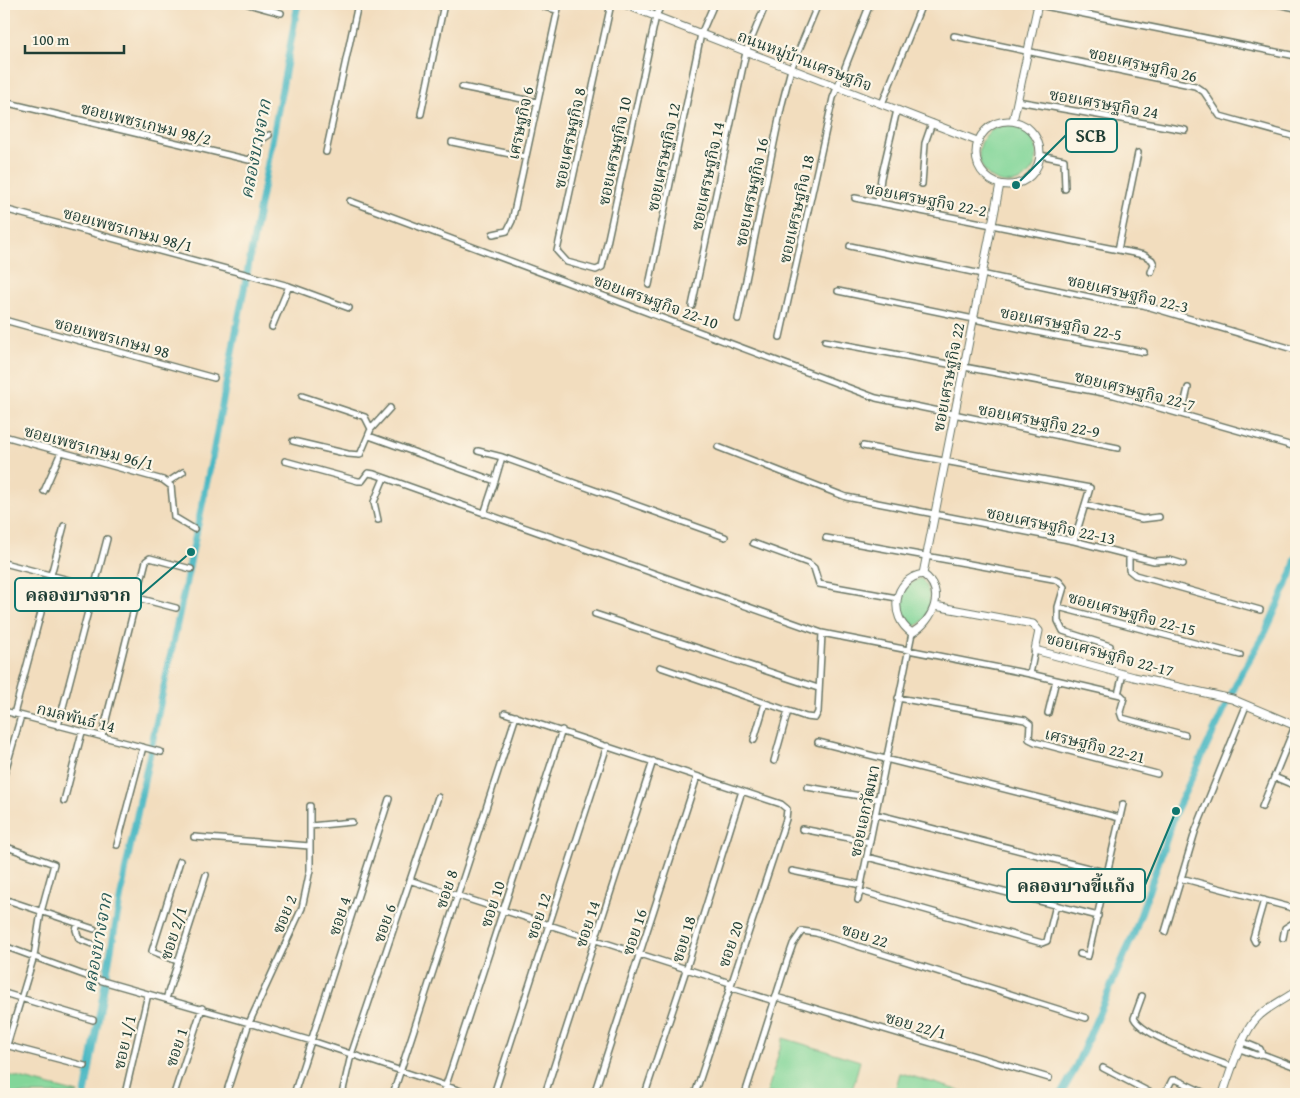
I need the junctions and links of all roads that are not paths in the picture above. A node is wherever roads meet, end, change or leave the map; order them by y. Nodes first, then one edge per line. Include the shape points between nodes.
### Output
1 (248, 4) edge
2 (358, 4) edge
3 (444, 4) edge
4 (559, 4) edge
5 (611, 4) edge
6 (624, 4) edge
7 (662, 4) edge
8 (714, 4) edge
9 (766, 4) edge
10 (818, 4) edge
11 (870, 4) edge
12 (922, 4) edge
13 (1036, 4) edge
14 (1277, 4) edge
15 (545, 7) dead end
16 (1296, 8) edge
17 (557, 10) junction
18 (281, 13) dead end
19 (656, 16) junction
20 (701, 34) junction
21 (954, 36) dead end
22 (1028, 51) junction
23 (746, 52) junction
24 (1296, 56) edge
25 (791, 70) junction
26 (837, 86) junction
27 (462, 87) dead end
28 (1017, 101) junction
29 (4, 102) edge
30 (538, 102) junction
31 (882, 104) junction
32 (897, 110) junction
33 (421, 114) dead end
34 (1013, 121) junction
35 (932, 123) junction
36 (1185, 130) dead end
37 (269, 135) dead end
38 (1296, 137) edge
39 (977, 141) junction
40 (452, 142) dead end
41 (326, 152) dead end
42 (1138, 153) dead end
43 (1040, 154) junction
44 (526, 157) junction
45 (922, 184) dead end
46 (1000, 184) junction
47 (1065, 189) dead end
48 (855, 198) dead end
49 (350, 201) dead end
50 (878, 202) junction
51 (4, 209) edge
52 (992, 224) junction
53 (493, 234) dead end
54 (850, 246) dead end
55 (1118, 250) junction
56 (578, 266) joint
57 (982, 272) junction
58 (1151, 272) dead end
59 (289, 286) junction
60 (648, 286) dead end
61 (838, 290) dead end
62 (692, 306) dead end
63 (349, 308) dead end
64 (738, 319) dead end
65 (974, 319) junction
66 (4, 320) edge
67 (272, 327) dead end
68 (780, 336) dead end
69 (825, 341) dead end
70 (1296, 350) edge
71 (1144, 352) dead end
72 (965, 366) junction
73 (214, 378) dead end
74 (1188, 388) dead end
75 (302, 396) dead end
76 (390, 408) dead end
77 (1182, 413) junction
78 (955, 416) junction
79 (371, 429) junction
80 (4, 436) edge
81 (369, 436) junction
82 (294, 441) dead end
83 (863, 446) dead end
84 (718, 447) dead end
85 (1296, 447) edge
86 (1118, 448) dead end
87 (61, 452) junction
88 (478, 452) dead end
89 (502, 457) junction
90 (946, 461) junction
91 (285, 462) dead end
92 (183, 472) dead end
93 (384, 478) junction
94 (495, 481) junction
95 (168, 482) junction
96 (44, 491) dead end
97 (1086, 505) junction
98 (935, 513) junction
99 (484, 514) junction
100 (1159, 517) dead end
101 (378, 520) dead end
102 (64, 526) dead end
103 (194, 529) dead end
104 (725, 537) dead end
105 (826, 538) dead end
106 (107, 539) dead end
107 (1074, 541) junction
108 (753, 543) dead end
109 (1129, 554) junction
110 (927, 556) junction
111 (4, 563) edge
112 (1183, 564) dead end
113 (191, 569) dead end
114 (52, 574) junction
115 (923, 574) junction
116 (94, 586) junction
117 (137, 597) junction
118 (897, 598) junction
119 (935, 606) junction
120 (1058, 607) junction
121 (176, 608) dead end
122 (1260, 610) dead end
123 (595, 614) dead end
124 (822, 633) junction
125 (912, 633) junction
126 (1110, 646) dead end
127 (909, 649) junction
128 (1035, 650) junction
129 (1240, 655) dead end
130 (660, 667) dead end
131 (1030, 674) junction
132 (1123, 674) junction
133 (1056, 680) junction
134 (818, 688) junction
135 (1118, 694) junction
136 (898, 698) junction
137 (765, 703) junction
138 (1246, 706) junction
139 (4, 711) edge
140 (788, 711) junction
141 (505, 713) dead end
142 (1048, 713) dead end
143 (14, 714) junction
144 (21, 716) junction
145 (516, 716) junction
146 (58, 726) junction
147 (1296, 726) edge
148 (562, 730) junction
149 (82, 732) junction
150 (1185, 735) dead end
151 (102, 736) junction
152 (754, 740) dead end
153 (818, 742) dead end
154 (607, 746) junction
155 (142, 747) junction
156 (160, 752) dead end
157 (888, 758) junction
158 (653, 761) junction
159 (774, 761) dead end
160 (1157, 774) dead end
161 (4, 775) edge
162 (697, 777) junction
163 (1274, 777) junction
164 (1296, 786) edge
165 (807, 787) dead end
166 (742, 791) junction
167 (438, 797) dead end
168 (389, 799) dead end
169 (878, 799) junction
170 (64, 801) dead end
171 (1123, 804) dead end
172 (310, 806) dead end
173 (1262, 807) dead end
174 (875, 814) junction
175 (1120, 818) junction
176 (352, 822) dead end
177 (310, 826) junction
178 (802, 829) dead end
179 (194, 837) dead end
180 (870, 842) junction
181 (117, 845) dead end
182 (4, 846) edge
183 (310, 846) junction
184 (867, 857) junction
185 (180, 861) dead end
186 (792, 871) dead end
187 (1108, 873) junction
188 (206, 875) dead end
189 (1181, 878) junction
190 (412, 880) junction
191 (861, 888) junction
192 (457, 895) junction
193 (4, 899) edge
194 (858, 900) dead end
195 (1264, 900) junction
196 (1056, 905) junction
197 (503, 909) junction
198 (1296, 909) edge
199 (41, 912) junction
200 (1098, 916) junction
201 (1296, 921) edge
202 (548, 923) junction
203 (78, 924) junction
204 (94, 928) dead end
205 (1165, 932) dead end
206 (1283, 938) dead end
207 (595, 940) junction
208 (1255, 942) dead end
209 (92, 944) dead end
210 (4, 946) edge
211 (640, 954) junction
212 (1080, 954) dead end
213 (34, 956) junction
214 (177, 961) junction
215 (686, 970) junction
216 (730, 985) junction
217 (1296, 991) edge
218 (4, 993) edge
219 (148, 994) junction
220 (1142, 996) dead end
221 (20, 997) junction
222 (166, 999) junction
223 (775, 999) junction
224 (202, 1008) junction
225 (1086, 1018) dead end
226 (93, 1020) dead end
227 (249, 1023) junction
228 (312, 1041) junction
229 (5, 1045) edge
230 (1241, 1046) junction
231 (352, 1055) junction
232 (85, 1066) dead end
233 (1233, 1067) junction
234 (1296, 1067) edge
235 (1103, 1068) dead end
236 (401, 1071) junction
237 (1049, 1078) dead end
238 (445, 1086) junction
239 (125, 1094) edge
240 (174, 1094) edge
241 (226, 1094) edge
242 (294, 1094) edge
243 (342, 1094) edge
244 (393, 1094) edge
245 (443, 1094) edge
246 (470, 1094) edge
247 (494, 1094) edge
248 (545, 1094) edge
249 (594, 1094) edge
250 (644, 1094) edge
251 (695, 1094) edge
252 (745, 1094) edge
253 (1152, 1094) edge
254 (1165, 1094) edge
255 (1207, 1094) edge
256 (1223, 1094) edge

1 - 18 street
2 - 41 street
3 - 33 street
4 - 17 street, เศรษฐกิจ 6
5 - 56 street, ซอยเศรษฐกิจ 8 via 558,246 558,255
6 - 19 street, ถนนหมู่บ้านเศรษฐกิจ
7 - 19 street
8 - 20 street, ซอยเศรษฐกิจ 12
9 - 23 street, ซอยเศรษฐกิจ 14
10 - 25 street, ซอยเศรษฐกิจ 16
11 - 26 street, ซอยเศรษฐกิจ 18
12 - 31 street
13 - 22 street
13 - 24 street
14 - 16 street
15 - 17 street
17 - 30 street, เศรษฐกิจ 6
19 - 20 street, ถนนหมู่บ้านเศรษฐกิจ
19 - 56 street, ซอยเศรษฐกิจ 10 via 602,267 596,270
20 - 23 street, ถนนหมู่บ้านเศรษฐกิจ
20 - 60 street, ซอยเศรษฐกิจ 12
21 - 22 street, ซอยเศรษฐกิจ 26
22 - 28 street
22 - 38 street, ซอยเศรษฐกิจ 26 via 1195,86 1204,92 1220,116
23 - 25 street, ถนนหมู่บ้านเศรษฐกิจ
23 - 62 street, ซอยเศรษฐกิจ 14
25 - 26 street, ถนนหมู่บ้านเศรษฐกิจ
25 - 64 street, ซอยเศรษฐกิจ 16
26 - 31 street, ถนนหมู่บ้านเศรษฐกิจ
26 - 68 street, ซอยเศรษฐกิจ 18
27 - 30 street
28 - 34 street
28 - 36 street, ซอยเศรษฐกิจ 24
29 - 37 street, ซอยเพชรเกษม 98/2 via 247,159 252,159 259,142
30 - 44 street, เศรษฐกิจ 6
31 - 32 street, ถนนหมู่บ้านเศรษฐกิจ
32 - 35 street, ถนนหมู่บ้านเศรษฐกิจ
32 - 50 street
34 - 39 street via 999,122
34 - 43 street via 1033,133
35 - 39 street, ถนนหมู่บ้านเศรษฐกิจ
35 - 45 street via 925,143
39 - 46 street via 977,164 983,174
40 - 44 street
42 - 55 street
43 - 46 street via 1028,178 1012,185
43 - 47 street via 1064,160
44 - 53 street, เศรษฐกิจ 6 via 510,228 504,233
46 - 52 street, ซอยเศรษฐกิจ 22
48 - 50 street, ซอยเศรษฐกิจ 22-2
49 - 78 street, ซอยเศรษฐกิจ 22-10 via 876,398
50 - 52 street, ซอยเศรษฐกิจ 22-2
51 - 59 street, ซอยเพชรเกษม 98/1
52 - 55 street, ซอยเศรษฐกิจ 22-2
52 - 57 street, ซอยเศรษฐกิจ 22
54 - 57 street, ซอยเศรษฐกิจ 22-3
55 - 58 street, ซอยเศรษฐกิจ 22-2 via 1151,258 1154,264
57 - 65 street, ซอยเศรษฐกิจ 22
57 - 70 street, ซอยเศรษฐกิจ 22-3 via 1118,303 1143,305
59 - 63 street, ซอยเพชรเกษม 98/1
59 - 67 street
61 - 65 street, ซอยเศรษฐกิจ 22-5
65 - 71 street, ซอยเศรษฐกิจ 22-5
65 - 72 street, ซอยเศรษฐกิจ 22
66 - 73 street, ซอยเพชรเกษม 98
69 - 72 street, ซอยเศรษฐกิจ 22-7
72 - 77 street, ซอยเศรษฐกิจ 22-7 via 1114,395
72 - 78 street, ซอยเศรษฐกิจ 22
74 - 77 street
75 - 79 street via 365,417
76 - 79 street
77 - 85 street, ซอยเศรษฐกิจ 22-7
78 - 86 street, ซอยเศรษฐกิจ 22-9
78 - 90 street, ซอยเศรษฐกิจ 22
79 - 81 street
80 - 87 street, ซอยเพชรเกษม 96/1
81 - 82 street via 363,452 356,456
81 - 94 street
83 - 90 street
84 - 98 street, ซอยเศรษฐกิจ 22-13 via 846,497
87 - 95 street, ซอยเพชรเกษม 96/1
87 - 96 street
88 - 89 street
89 - 94 street
89 - 104 street
90 - 97 street via 1090,488
90 - 98 street, ซอยเศรษฐกิจ 22
91 - 93 street via 358,481 368,473
92 - 95 street
93 - 99 street
93 - 101 street via 374,502
94 - 99 street
95 - 103 street, ซอยเพชรเกษม 96/1 via 172,490 172,514
97 - 100 street via 1142,519
97 - 107 street
98 - 107 street, ซอยเศรษฐกิจ 22-13
98 - 110 street, ซอยเศรษฐกิจ 22
99 - 124 street
102 - 114 street
105 - 110 street
106 - 116 street
107 - 109 street, ซอยเศรษฐกิจ 22-13
108 - 118 street via 808,563 814,568 819,584
109 - 112 street
109 - 122 street, ซอยเศรษฐกิจ 22-13 via 1129,570 1135,575
110 - 115 street, ซอยเศรษฐกิจ 22
110 - 120 street, ซอยเศรษฐกิจ 22-15 via 1059,581 1064,587
111 - 114 street
113 - 117 street via 149,558
114 - 116 street
114 - 143 street
115 - 118 street via 909,581
115 - 119 street via 933,585
116 - 117 street
116 - 146 street
117 - 121 street
117 - 151 street
118 - 125 street via 901,625
119 - 125 street via 929,619
119 - 128 street, ซอยเศรษฐกิจ 22-17 via 1033,624 1039,632
120 - 126 street via 1058,621 1063,631
120 - 129 street, ซอยเศรษฐกิจ 22-15
123 - 134 street
124 - 127 street
124 - 134 street
125 - 127 street
127 - 131 street
127 - 136 street
128 - 131 street
128 - 132 street, ซอยเศรษฐกิจ 22-17
130 - 137 street
131 - 133 street
132 - 135 street
132 - 138 street, ซอยเศรษฐกิจ 22-17 via 1218,696
133 - 135 street
133 - 142 street
134 - 140 street via 815,718
135 - 150 street via 1124,698 1120,712 1122,718
136 - 157 street, ซอยเอกวัฒนา
136 - 160 street, เศรษฐกิจ 22-21 via 1025,720 1030,724 1029,739 1035,742
137 - 140 street
137 - 152 street
138 - 147 street, ซอยเศรษฐกิจ 22-17
138 - 189 street via 1194,832
139 - 143 street, กมลพันธ์ 14
140 - 159 street
141 - 145 street
143 - 144 street, กมลพันธ์ 14
144 - 146 street, กมลพันธ์ 14
144 - 161 street
145 - 148 street
145 - 192 street, ซอย 8
146 - 149 street, กมลพันธ์ 14
147 - 163 street
148 - 154 street
148 - 197 street, ซอย 10
149 - 151 street, กมลพันธ์ 14
149 - 170 street
151 - 155 street, กมลพันธ์ 14
153 - 157 street
154 - 158 street
154 - 202 street, ซอย 12
155 - 156 street, กมลพันธ์ 14
155 - 181 street
157 - 169 street, ซอยเอกวัฒนา
157 - 175 street
158 - 162 street
158 - 207 street, ซอย 14
162 - 166 street
162 - 211 street, ซอย 16
163 - 164 street
163 - 173 street
165 - 169 street
166 - 215 street, ซอย 18
166 - 216 street, ซอย 20 via 787,809
167 - 190 street, ซอย 6
168 - 228 street, ซอย 4
169 - 174 street, ซอยเอกวัฒนา
171 - 175 street
172 - 177 street, ซอย 2
174 - 180 street, ซอยเอกวัฒนา
174 - 187 street
175 - 187 street
176 - 177 street
177 - 183 street, ซอย 2
178 - 180 street
179 - 183 street
180 - 184 street, ซอยเอกวัฒนา
182 - 199 street via 54,864
183 - 227 street, ซอย 2 via 310,870 302,908
184 - 191 street, ซอยเอกวัฒนา
184 - 196 street
185 - 214 street via 152,951
186 - 191 street
187 - 200 street
188 - 214 street, ซอย 2/1
189 - 195 street
189 - 205 street
190 - 192 street, ซอย 22/1
190 - 231 street, ซอย 6
191 - 194 street, ซอยเอกวัฒนา
191 - 196 street via 1042,943 1047,940
192 - 197 street, ซอย 22/1
192 - 236 street, ซอย 8
193 - 199 street
195 - 198 street
195 - 208 street via 1253,938
196 - 200 street
197 - 202 street, ซอย 22/1
197 - 238 street, ซอย 10
199 - 203 street
199 - 213 street
200 - 212 street via 1088,956
201 - 206 street via 1285,928
202 - 207 street, ซอย 22/1
202 - 247 street, ซอย 12
203 - 204 street
203 - 209 street via 79,939
207 - 211 street, ซอย 22/1
207 - 248 street, ซอย 14
210 - 213 street
211 - 215 street, ซอย 22/1
211 - 249 street, ซอย 16
213 - 219 street via 92,978
213 - 221 street
214 - 222 street, ซอย 2/1
215 - 216 street, ซอย 22/1
215 - 250 street, ซอย 18
216 - 223 street, ซอย 22/1
216 - 251 street, ซอย 20
217 - 230 street via 1257,1017
218 - 221 street
219 - 222 street
219 - 239 street, ซอย 1/1
220 - 233 street via 1134,1018 1140,1027
221 - 226 street
221 - 229 street
222 - 224 street
223 - 225 street, ซอย 22 via 793,944 802,932 808,931
223 - 237 street, ซอย 22/1
223 - 252 street, ซอย 22
224 - 227 street
224 - 240 street, ซอย 1
227 - 228 street
227 - 241 street, ซอย 2
228 - 231 street
228 - 242 street, ซอย 4
229 - 232 street
230 - 233 street
230 - 234 street via 1256,1056 1262,1054
231 - 236 street
231 - 243 street, ซอย 6
233 - 256 street
235 - 253 street
236 - 238 street
236 - 244 street, ซอย 8
238 - 245 street, ซอย 10
238 - 246 street
254 - 255 street via 1172,1080

